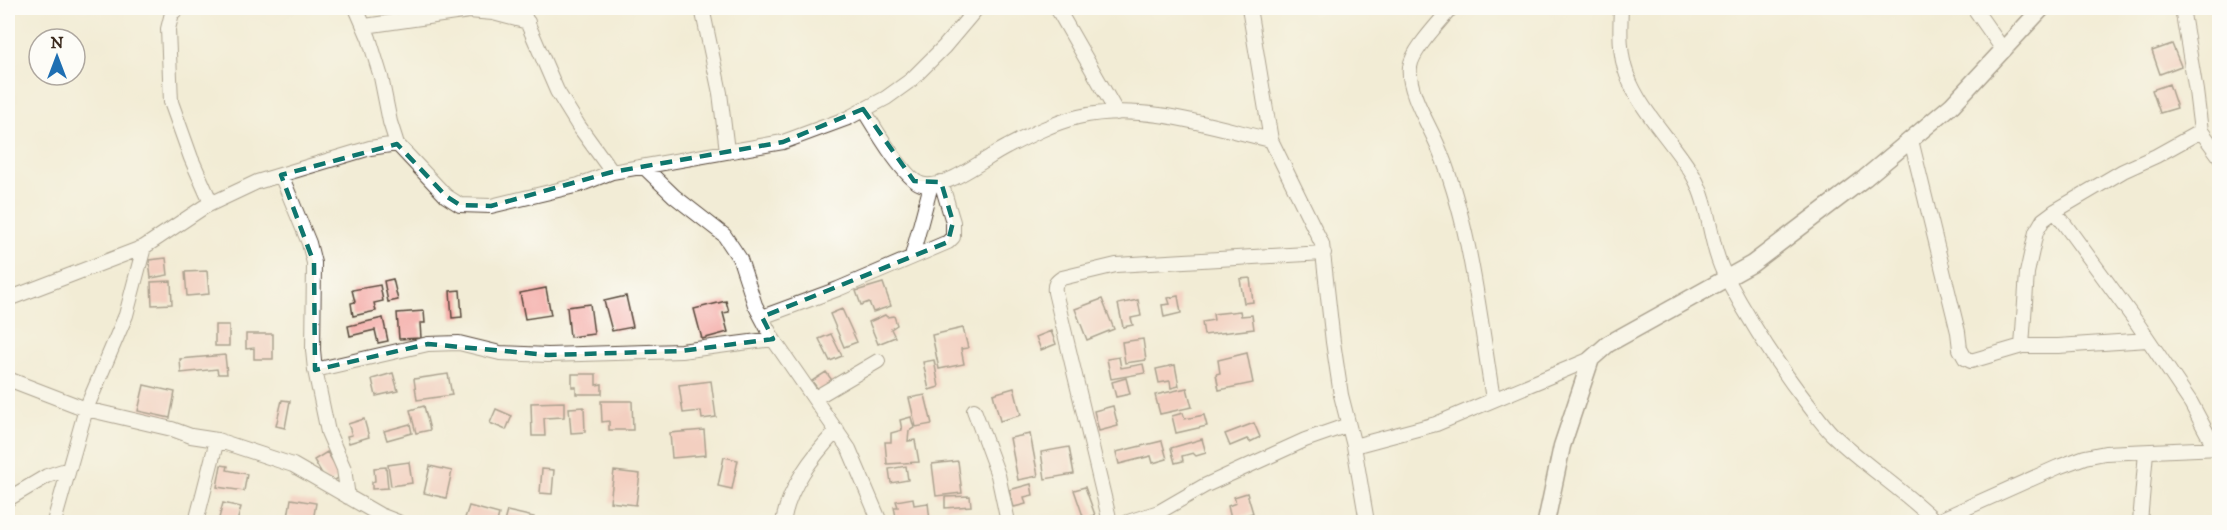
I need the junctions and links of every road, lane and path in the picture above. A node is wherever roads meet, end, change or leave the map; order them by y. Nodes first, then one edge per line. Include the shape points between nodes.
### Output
1 (178, 8) edge
2 (356, 8) edge
3 (521, 8) edge
4 (702, 8) edge
5 (977, 8) edge
6 (1057, 8) edge
7 (1249, 8) edge
8 (1451, 8) edge
9 (1621, 8) edge
10 (1974, 8) edge
11 (2042, 8) edge
12 (2182, 8) edge
13 (528, 22) junction
14 (365, 26) junction
15 (2004, 51) junction
16 (863, 109) junction
17 (1117, 113) junction
18 (2200, 131) junction
19 (1271, 140) junction
20 (1911, 140) junction
21 (397, 144) junction
22 (727, 152) junction
23 (2220, 157) edge
24 (644, 167) junction
25 (612, 172) junction
26 (281, 175) junction
27 (936, 184) junction
28 (212, 203) junction
29 (2055, 211) junction
30 (144, 247) junction
31 (1324, 253) junction
32 (912, 256) junction
33 (1727, 279) junction
34 (8, 299) edge
35 (762, 317) junction
36 (773, 339) junction
37 (2148, 340) junction
38 (2022, 346) junction
39 (1591, 359) junction
40 (878, 361) dead end
41 (315, 370) junction
42 (8, 379) edge
43 (815, 398) junction
44 (1493, 399) junction
45 (86, 409) junction
46 (974, 410) dead end
47 (1348, 425) junction
48 (837, 430) junction
49 (217, 440) junction
50 (1354, 446) junction
51 (2217, 448) edge
52 (2146, 452) junction
53 (69, 469) junction
54 (348, 497) junction
55 (8, 499) edge
56 (54, 522) edge
57 (196, 522) edge
58 (398, 522) edge
59 (783, 522) edge
60 (880, 522) edge
61 (1008, 522) edge
62 (1110, 522) edge
63 (1128, 522) edge
64 (1367, 522) edge
65 (1546, 522) edge
66 (1936, 522) edge
67 (2140, 522) edge

1 - 28 street via 172,13 168,29 171,102
2 - 14 street
3 - 13 street
4 - 22 street via 720,93
5 - 16 street via 911,80
6 - 17 street
7 - 19 street
8 - 44 street via 1413,57 1410,80 1458,200
9 - 33 street via 1620,41 1626,73 1695,180
10 - 15 street
11 - 15 street
12 - 18 street
13 - 14 street via 469,11
13 - 25 street via 557,91
14 - 21 street
15 - 20 street via 1952,105
16 - 22 street via 783,142
16 - 27 street via 914,181
17 - 19 street via 1161,115
17 - 27 street via 1079,117 1043,129
18 - 23 street
18 - 29 street
19 - 31 street
20 - 33 street via 1752,264
20 - 38 street via 1960,349 1971,361
21 - 25 street via 446,196 460,205 491,206
21 - 26 street via 370,148
22 - 24 street
24 - 25 street
24 - 35 street via 724,235 740,259
26 - 28 street
26 - 41 street via 314,263
27 - 32 street
27 - 32 street via 953,222 953,237
28 - 30 street
29 - 37 street
29 - 38 street via 2036,232 2027,273
30 - 34 street
30 - 45 street via 126,315
31 - 47 street via 1333,342
31 - 62 street via 1116,265 1056,282 1055,292
32 - 35 street
33 - 39 street via 1608,344
33 - 66 street via 1792,384 1830,433
35 - 36 street
36 - 41 street via 681,351 548,355 500,353 459,343 428,344
36 - 43 street
37 - 38 street
37 - 51 street
39 - 44 street
39 - 65 street via 1562,446
40 - 43 street
41 - 54 street via 328,432 344,469
42 - 45 street
43 - 48 street
44 - 50 street via 1436,424
45 - 49 street
45 - 53 street
46 - 61 street via 998,475
47 - 50 street
47 - 63 street via 1305,440 1204,486 1159,512
48 - 59 street via 801,475
48 - 60 street
49 - 54 street via 293,465
49 - 57 street
50 - 64 street
51 - 52 street
52 - 66 street via 2085,457
52 - 67 street
53 - 55 street via 47,476
53 - 56 street
54 - 58 street

